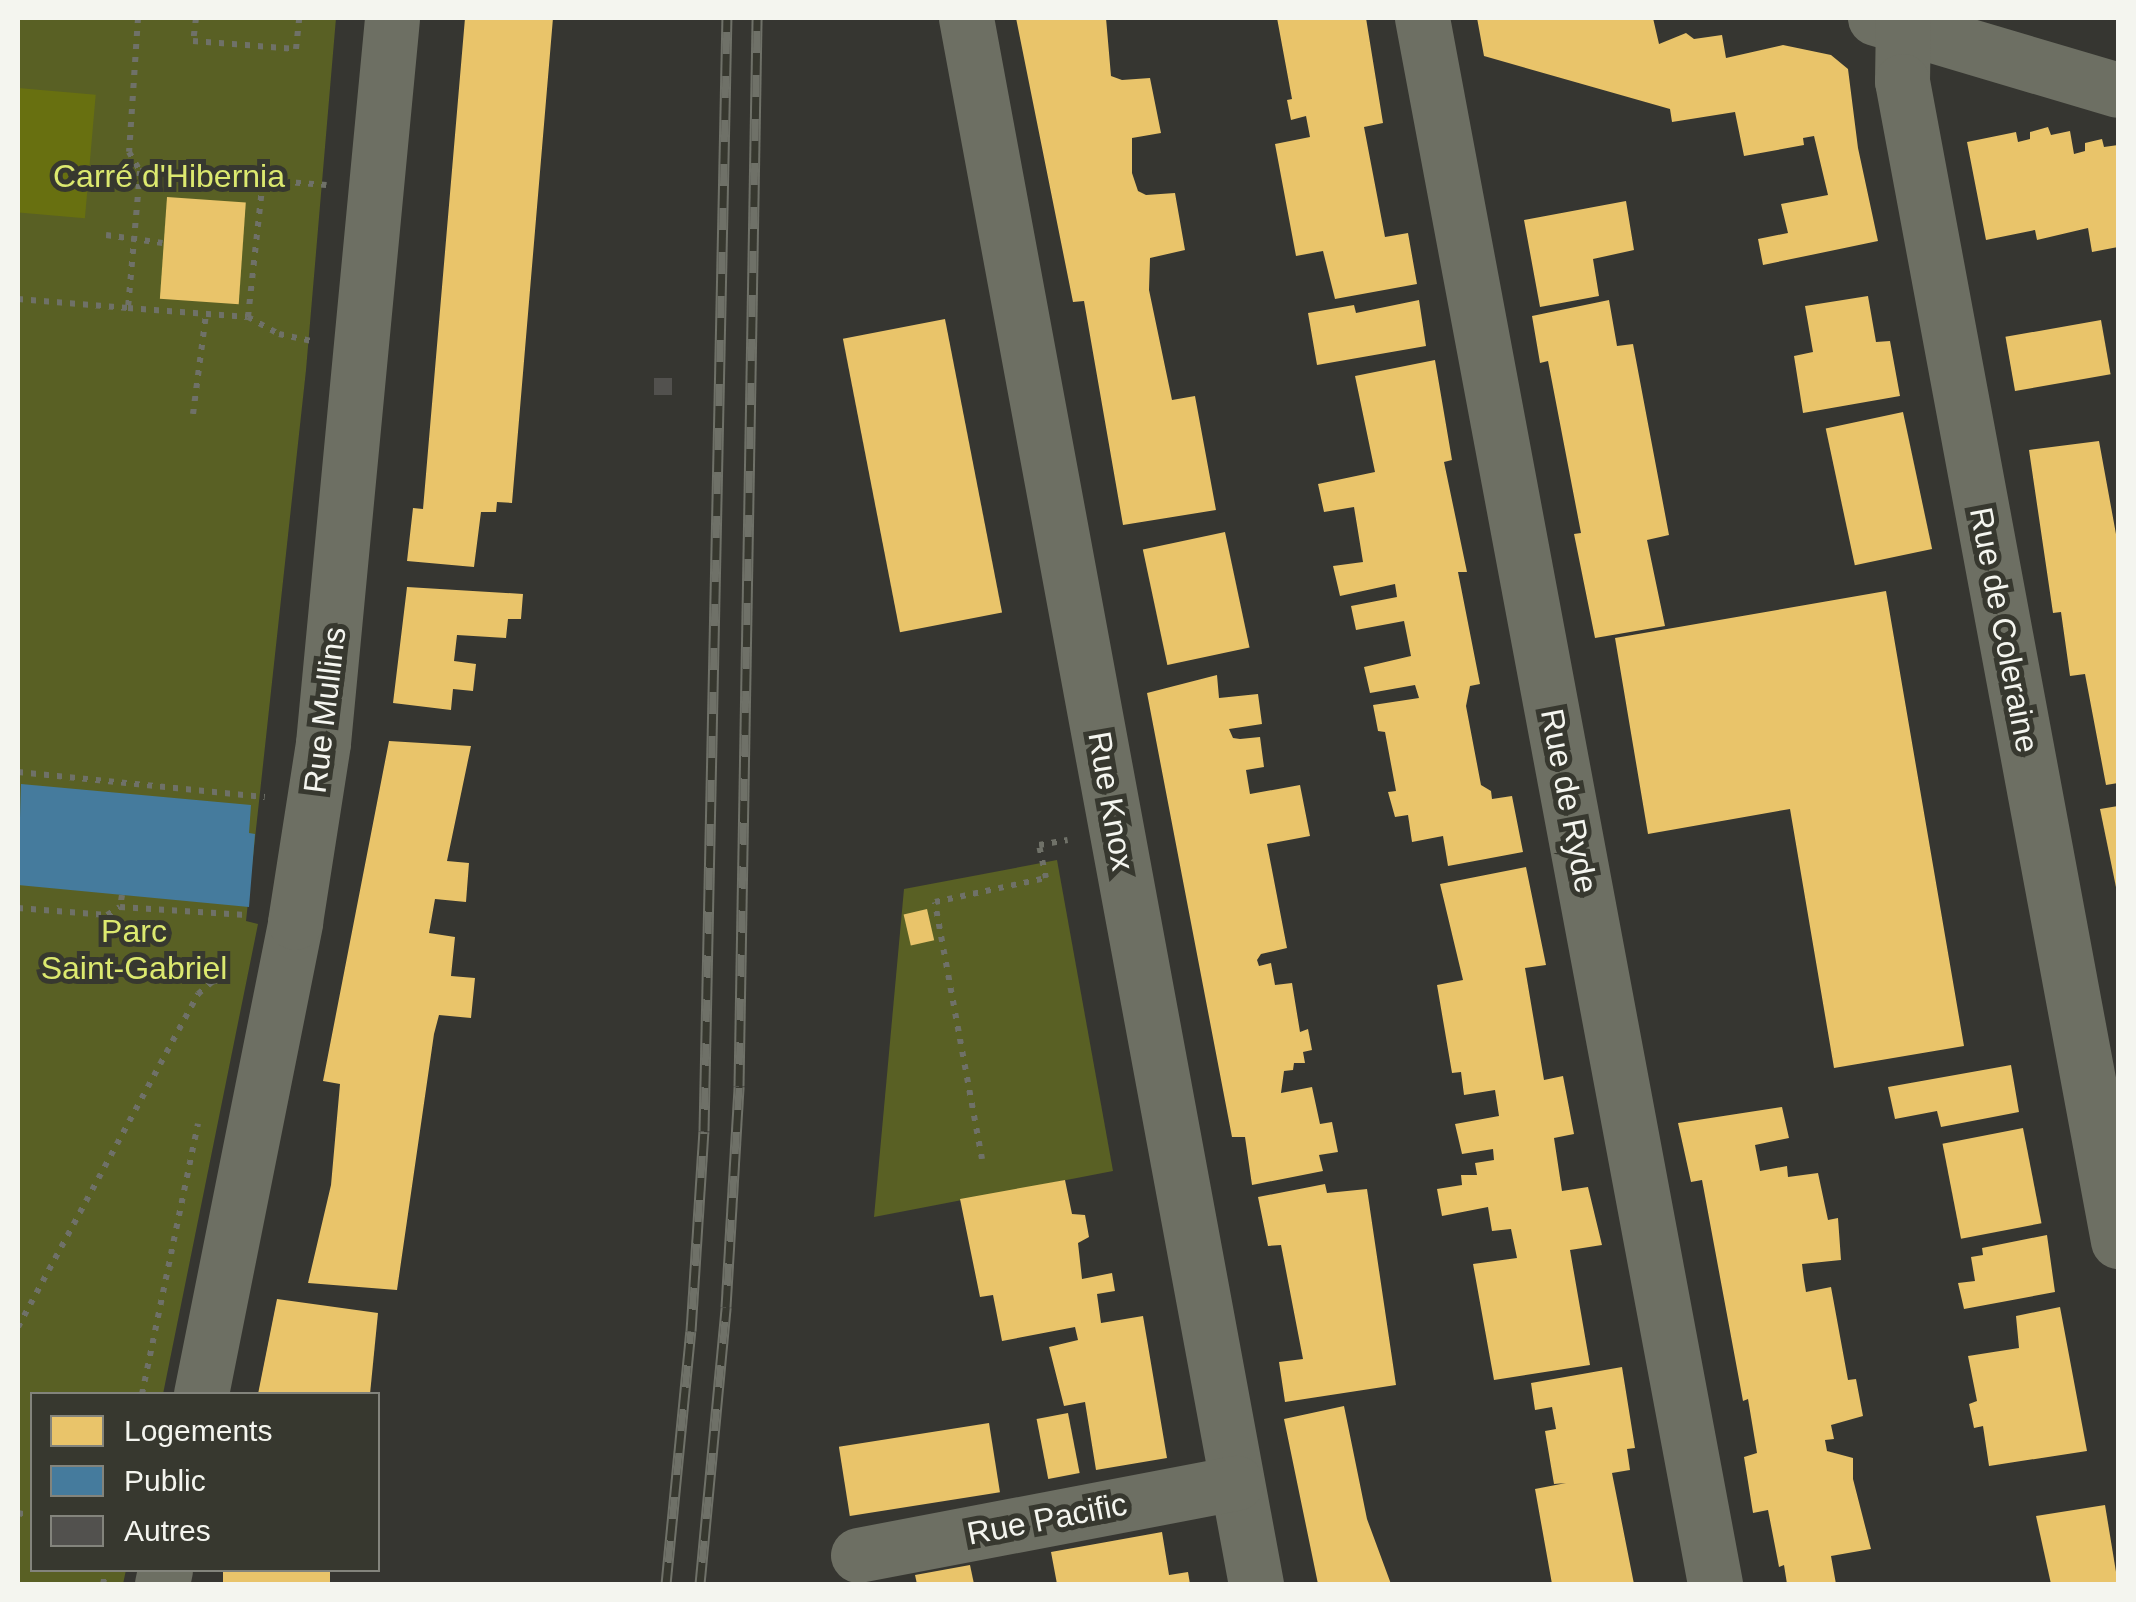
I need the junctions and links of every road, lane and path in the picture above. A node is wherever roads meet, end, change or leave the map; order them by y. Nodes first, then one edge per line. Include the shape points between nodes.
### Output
1 (138, 18) edge
2 (196, 18) edge
3 (299, 18) edge
4 (392, 18) edge
5 (966, 18) edge
6 (1422, 18) edge
7 (1893, 21) edge
8 (2118, 90) edge
9 (140, 171) junction
10 (263, 180) junction
11 (328, 185) dead end
12 (106, 235) dead end
13 (134, 239) junction
14 (162, 243) dead end
15 (238, 278) dead end
16 (252, 278) junction
17 (18, 298) edge
18 (128, 308) junction
19 (206, 314) junction
20 (248, 317) junction
21 (316, 340) dead end
22 (193, 414) dead end
23 (18, 772) edge
24 (271, 798) dead end
25 (1068, 840) dead end
26 (122, 895) dead end
27 (120, 907) junction
28 (18, 908) edge
29 (253, 916) dead end
30 (230, 976) dead end
31 (982, 1159) dead end
32 (2118, 1241) edge
33 (18, 1327) edge
34 (201, 1392) edge
35 (1236, 1483) junction
36 (858, 1555) dead end
37 (1256, 1584) edge
38 (1715, 1584) edge

1 - 9 path via 129,152
2 - 3 path via 194,41 296,49
4 - 34 street, Rue Mullins via 322,743 295,922
5 - 35 street, Rue Knox
6 - 38 street, Rue de Ryde
7 - 8 street
7 - 32 street, Rue de Coleraine
9 - 10 path
9 - 13 path
10 - 11 path
10 - 16 path
12 - 13 path
13 - 14 path
13 - 18 path
15 - 16 path
16 - 20 path
17 - 18 path
18 - 19 path
19 - 20 path
19 - 22 path
20 - 21 path via 279,334
23 - 24 path
25 - 31 path via 1038,845 1046,878 935,902
26 - 27 path
27 - 28 path via 107,915
27 - 29 path
30 - 33 path via 198,994
35 - 36 street, Rue Pacific
35 - 37 street, Rue Knox

